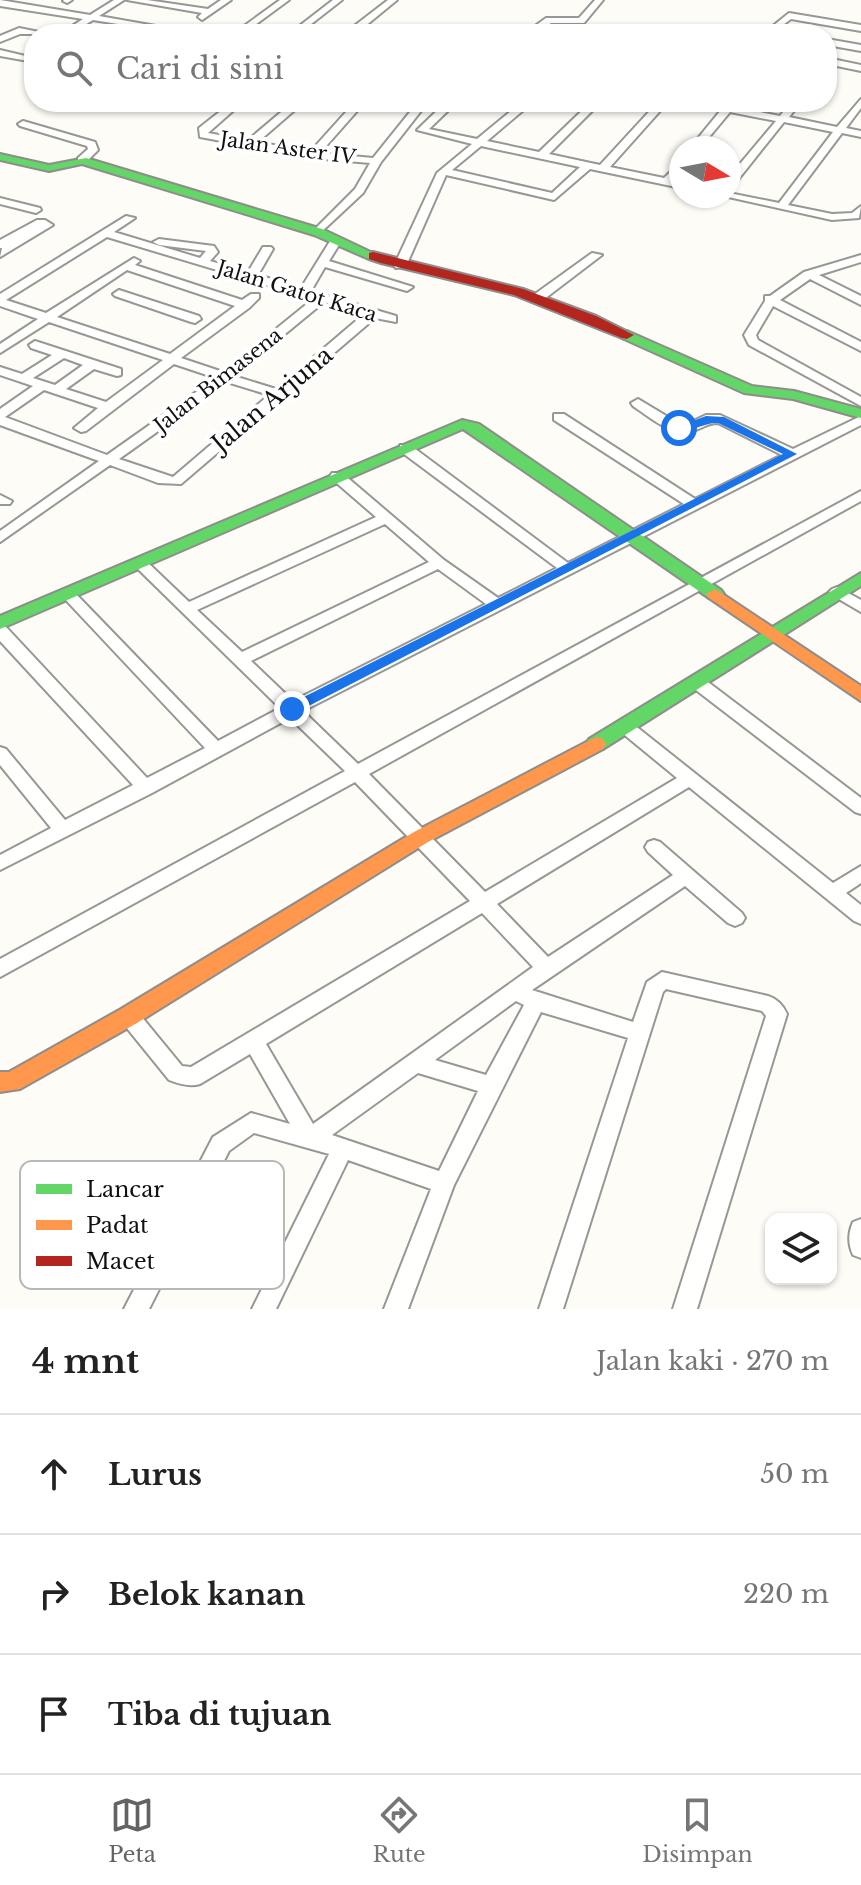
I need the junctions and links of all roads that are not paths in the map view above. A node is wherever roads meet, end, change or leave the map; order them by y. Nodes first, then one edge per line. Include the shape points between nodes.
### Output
1 (120, 0) edge
2 (131, 0) edge
3 (227, 0) edge
4 (285, 0) edge
5 (338, 0) edge
6 (393, 0) edge
7 (599, 0) edge
8 (2, 2) edge
9 (170, 2) edge
10 (209, 12) junction
11 (812, 15) dead end
12 (861, 17) edge
13 (92, 18) junction
14 (198, 20) dead end
15 (82, 24) edge
16 (131, 24) edge
17 (251, 24) edge
18 (308, 24) edge
19 (364, 24) edge
20 (543, 24) edge
21 (776, 24) edge
22 (837, 24) edge
23 (837, 24) edge
24 (861, 28) edge
25 (24, 32) edge
26 (0, 39) edge
27 (837, 44) edge
28 (861, 48) edge
29 (0, 53) edge
30 (12, 55) junction
31 (24, 58) edge
32 (0, 60) edge
33 (837, 64) edge
34 (861, 68) edge
35 (861, 102) edge
36 (226, 112) edge
37 (287, 112) edge
38 (351, 112) edge
39 (415, 112) edge
40 (441, 112) edge
41 (516, 112) edge
42 (586, 112) edge
43 (654, 112) edge
44 (724, 112) edge
45 (756, 112) edge
46 (788, 112) edge
47 (782, 119) junction
48 (23, 124) dead end
49 (839, 130) junction
50 (861, 134) edge
51 (705, 136) edge
52 (481, 142) junction
53 (250, 144) junction
54 (312, 155) junction
55 (542, 155) junction
56 (0, 157) edge
57 (82, 160) junction
58 (376, 161) junction
59 (588, 165) junction
60 (603, 168) junction
61 (741, 169) edge
62 (444, 171) junction
63 (669, 180) edge
64 (667, 182) joint
65 (741, 199) edge
66 (2, 203) edge
67 (781, 207) junction
68 (861, 209) edge
69 (36, 210) dead end
70 (130, 218) dead end
71 (318, 232) junction
72 (108, 234) junction
73 (336, 240) junction
74 (0, 245) edge
75 (267, 249) dead end
76 (0, 254) edge
77 (596, 255) dead end
78 (861, 258) edge
79 (323, 263) junction
80 (400, 266) junction
81 (808, 274) junction
82 (251, 277) junction
83 (168, 279) junction
84 (407, 287) dead end
85 (203, 290) junction
86 (304, 293) junction
87 (119, 294) dead end
88 (539, 297) junction
89 (322, 298) junction
90 (769, 299) junction
91 (0, 300) edge
92 (137, 300) junction
93 (861, 301) edge
94 (171, 311) junction
95 (373, 313) junction
96 (47, 317) junction
97 (195, 319) dead end
98 (392, 319) dead end
99 (35, 345) dead end
100 (861, 347) edge
101 (0, 349) edge
102 (62, 354) junction
103 (172, 359) junction
104 (92, 364) junction
105 (0, 371) edge
106 (117, 372) dead end
107 (225, 377) junction
108 (23, 379) junction
109 (43, 385) junction
110 (57, 390) junction
111 (277, 394) junction
112 (861, 402) edge
113 (638, 403) dead end
114 (107, 407) junction
115 (559, 417) dead end
116 (861, 417) edge
117 (0, 418) edge
118 (81, 428) dead end
119 (405, 448) junction
120 (792, 454) junction
121 (112, 460) junction
122 (337, 476) junction
123 (861, 495) edge
124 (695, 505) junction
125 (384, 519) junction
126 (631, 537) junction
127 (0, 538) edge
128 (439, 563) junction
129 (141, 564) junction
130 (567, 569) junction
131 (861, 578) edge
132 (701, 584) junction
133 (837, 592) junction
134 (68, 594) junction
135 (497, 605) junction
136 (861, 607) edge
137 (186, 609) junction
138 (0, 623) edge
139 (0, 631) edge
140 (773, 634) junction
141 (240, 660) junction
142 (698, 683) junction
143 (861, 695) edge
144 (292, 709) junction
145 (627, 728) junction
146 (216, 749) junction
147 (0, 753) edge
148 (356, 772) junction
149 (689, 779) junction
150 (146, 788) junction
151 (861, 807) edge
152 (62, 829) junction
153 (421, 837) junction
154 (654, 847) dead end
155 (0, 863) edge
156 (861, 873) edge
157 (687, 875) junction
158 (833, 893) junction
159 (484, 901) junction
160 (861, 916) edge
161 (735, 918) dead end
162 (547, 968) junction
163 (0, 969) edge
164 (515, 991) junction
165 (536, 1002) junction
166 (129, 1016) junction
167 (640, 1033) junction
168 (254, 1042) junction
169 (414, 1063) junction
170 (0, 1082) edge
171 (491, 1086) junction
172 (310, 1139) junction
173 (343, 1148) junction
174 (215, 1161) edge
175 (444, 1183) junction
176 (861, 1230) edge
177 (861, 1247) edge
178 (284, 1268) edge
179 (147, 1289) edge
180 (274, 1289) edge
181 (136, 1309) edge
182 (264, 1309) edge
183 (396, 1309) edge
184 (551, 1309) edge
185 (685, 1309) edge

1 - 13 street
2 - 9 street
3 - 10 street
4 - 17 street
5 - 18 street
6 - 19 street
7 - 20 street via 581,21
8 - 13 street
9 - 10 street
10 - 14 street
11 - 12 street via 812,10
13 - 15 street
13 - 16 street
21 - 22 street via 789,16
23 - 24 street
25 - 26 street
27 - 28 street
29 - 30 street
30 - 31 street
30 - 32 street
33 - 34 street
35 - 49 street
36 - 53 street, Jalan Aster IV via 201,132
37 - 53 street
38 - 54 street
39 - 58 street
40 - 52 street via 422,130
41 - 52 street
42 - 55 street
43 - 60 street
44 - 51 street
45 - 47 street
46 - 47 street
47 - 49 street
47 - 61 street
48 - 57 street via 91,144 93,150
49 - 50 street
49 - 67 street
52 - 55 street
52 - 62 street
53 - 54 street, Jalan Aster IV
54 - 58 street, Jalan Aster IV
55 - 59 street
56 - 57 street via 49,168
57 - 71 street
58 - 71 street via 359,191
59 - 60 street
59 - 62 street via 554,197
60 - 64 street
62 - 80 street
63 - 64 street
65 - 67 street
66 - 69 street
67 - 68 street via 846,218
70 - 72 street
71 - 73 street
72 - 82 street, Jalan Gatot Kaca
72 - 91 street
73 - 79 street
73 - 80 street
74 - 76 street via 44,224
75 - 82 street
77 - 88 street
78 - 81 street
79 - 84 street
79 - 86 street
80 - 88 street
81 - 90 street
81 - 93 street
82 - 86 street, Jalan Gatot Kaca
83 - 85 street
83 - 92 street
83 - 96 street via 129,263
85 - 94 street
85 - 103 street via 250,300
86 - 89 street, Jalan Gatot Kaca
87 - 92 street
88 - 116 street via 749,390 794,395
89 - 95 street, Jalan Gatot Kaca
89 - 107 street, Jalan Bimasena
90 - 100 street
90 - 112 street via 751,339
91 - 96 street
92 - 94 street
94 - 97 street
95 - 98 street, Jalan Gatot Kaca
95 - 111 street, Jalan Arjuna
96 - 101 street
96 - 103 street
99 - 102 street
102 - 104 street
102 - 108 street
103 - 107 street
103 - 114 street
104 - 106 street
104 - 110 street
105 - 108 street
107 - 111 street
107 - 121 street, Jalan Bimasena
108 - 109 street
109 - 110 street
109 - 117 street
110 - 114 street
111 - 121 street, Jalan Arjuna via 176,481
113 - 120 street via 675,427 720,419
114 - 118 street
115 - 124 street
116 - 120 street
117 - 121 street
119 - 122 street
119 - 126 street via 457,425 474,427
119 - 130 street
120 - 124 street
121 - 127 street, Jalan Bimasena
122 - 125 street
122 - 129 street
123 - 132 street
124 - 126 street
125 - 128 street
125 - 137 street
126 - 130 street
126 - 132 street
128 - 135 street
128 - 141 street
129 - 134 street
129 - 137 street
130 - 135 street
131 - 133 street
132 - 140 street
132 - 148 street
133 - 136 street
133 - 140 street
134 - 138 street
134 - 146 street
135 - 144 street
137 - 141 street
139 - 150 street
140 - 142 street
140 - 143 street
141 - 144 street
142 - 145 street
142 - 151 street
144 - 146 street
144 - 148 street
145 - 149 street
145 - 153 street
146 - 150 street
147 - 152 street
148 - 153 street
148 - 163 street
149 - 158 street
149 - 159 street
150 - 152 street
152 - 155 street
153 - 159 street
153 - 166 street
154 - 157 street
156 - 158 street
157 - 161 street
157 - 162 street
158 - 160 street
159 - 162 street
159 - 168 street
162 - 164 street
164 - 165 street
164 - 169 street
165 - 167 street
165 - 171 street
166 - 168 street via 184,1077 193,1077
166 - 170 street via 12,1082
167 - 184 street
167 - 185 street via 654,988 662,980 768,1004 777,1014
168 - 172 street
169 - 171 street
169 - 172 street
171 - 175 street
172 - 173 street
172 - 174 street via 251,1123 228,1136
173 - 175 street
173 - 178 street
175 - 183 street
176 - 177 street
179 - 181 street
180 - 182 street

